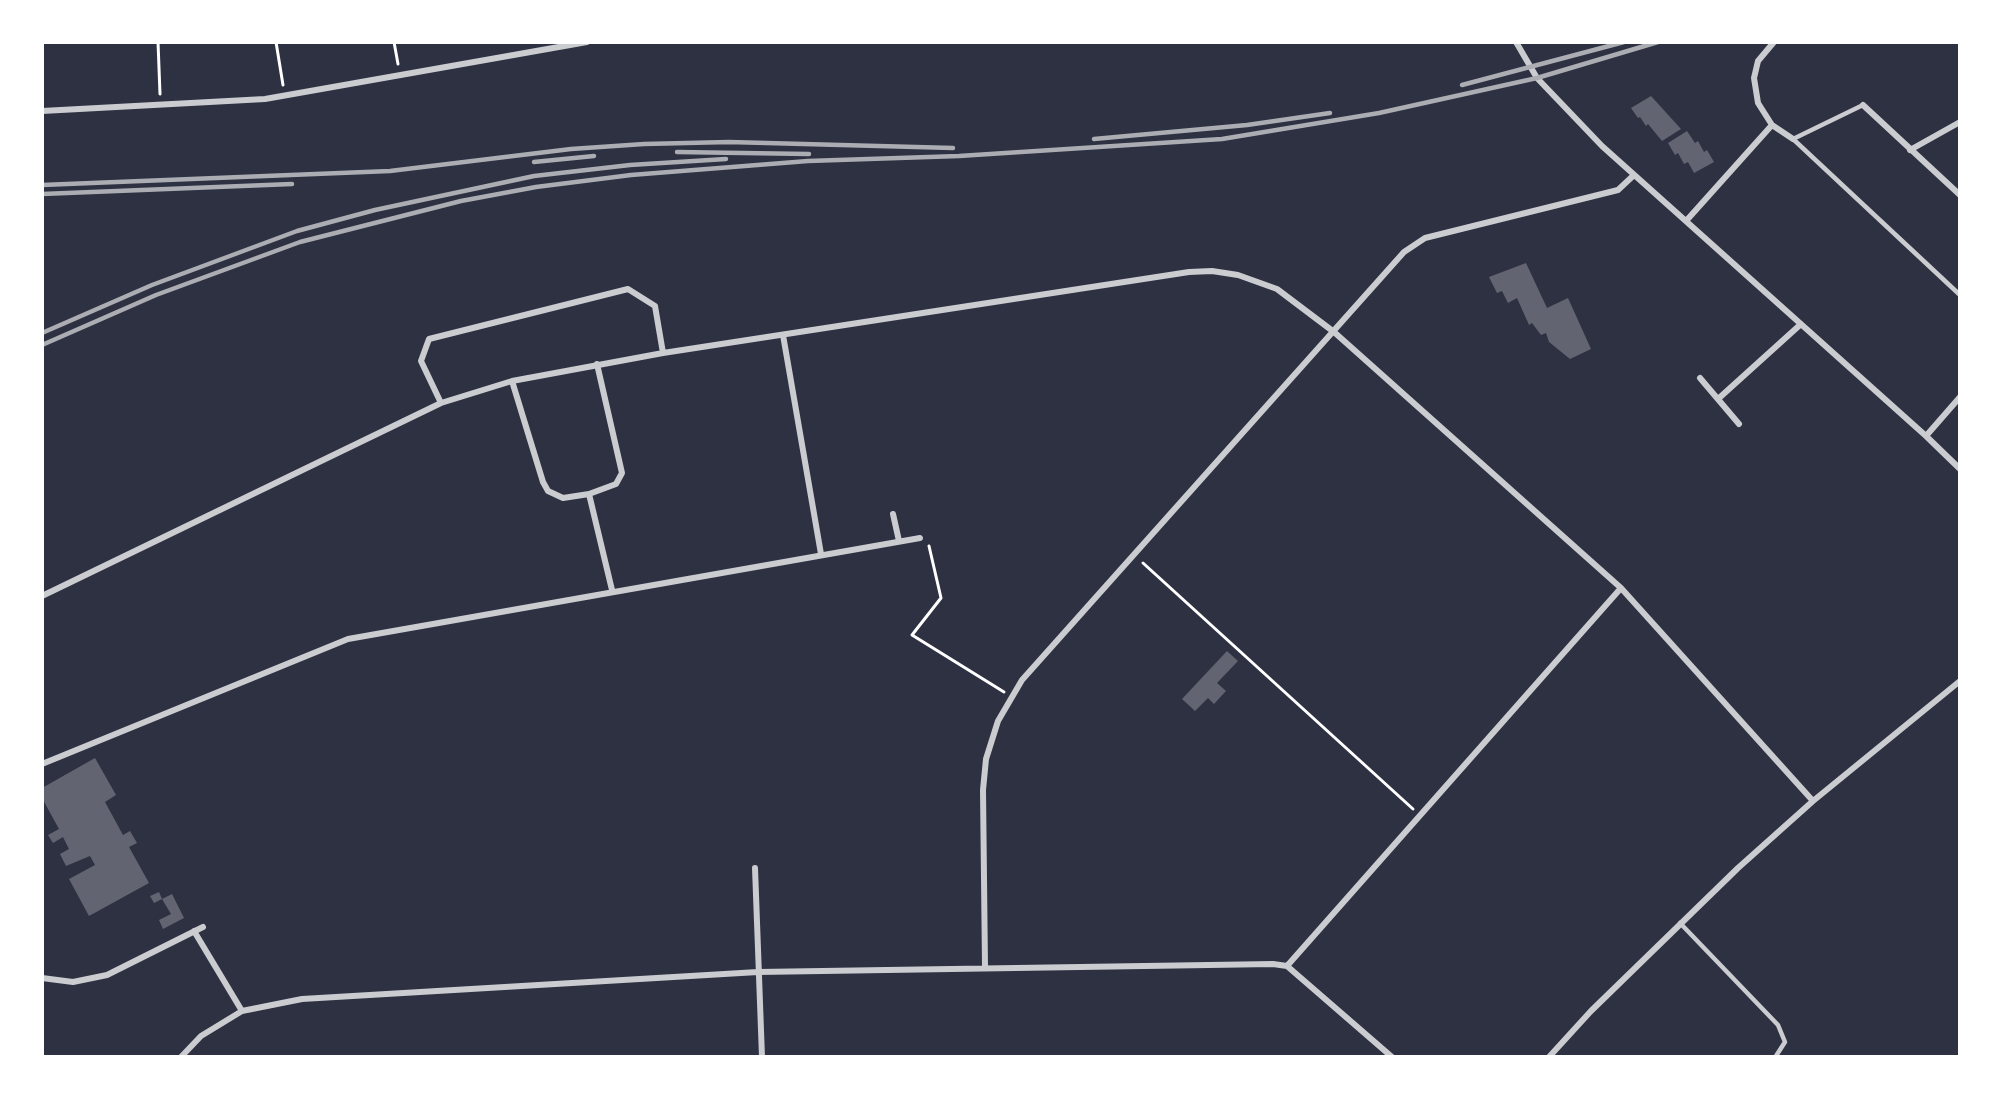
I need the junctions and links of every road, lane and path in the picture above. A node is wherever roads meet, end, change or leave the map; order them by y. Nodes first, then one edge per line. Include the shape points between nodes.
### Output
1 (158, 42) edge
2 (276, 42) edge
3 (394, 42) edge
4 (587, 42) edge
5 (1516, 42) edge
6 (1774, 42) edge
7 (398, 67) dead end
8 (284, 88) dead end
9 (160, 96) dead end
10 (1863, 105) joint
11 (42, 111) edge
12 (1960, 122) edge
13 (1772, 125) junction
14 (1793, 140) junction
15 (1910, 150) junction
16 (1634, 175) junction
17 (1960, 195) edge
18 (1686, 221) junction
19 (1960, 295) edge
20 (1801, 324) junction
21 (1334, 332) junction
22 (783, 335) junction
23 (663, 352) junction
24 (597, 364) junction
25 (1700, 378) dead end
26 (512, 381) junction
27 (1960, 398) edge
28 (1718, 399) junction
29 (441, 403) junction
30 (1739, 423) dead end
31 (1926, 436) junction
32 (1960, 469) edge
33 (589, 494) junction
34 (893, 514) dead end
35 (920, 538) joint
36 (898, 541) junction
37 (821, 554) junction
38 (1132, 554) junction
39 (1621, 588) junction
40 (612, 590) junction
41 (42, 596) edge
42 (1960, 681) edge
43 (1010, 696) junction
44 (42, 764) edge
45 (1813, 801) junction
46 (1419, 816) junction
47 (755, 868) dead end
48 (1680, 923) junction
49 (203, 927) dead end
50 (194, 931) junction
51 (1287, 966) junction
52 (985, 967) junction
53 (758, 972) junction
54 (42, 978) edge
55 (242, 1011) junction
56 (1776, 1056) edge
57 (181, 1057) edge
58 (762, 1057) edge
59 (1392, 1057) edge
60 (1549, 1057) edge

1 - 9 path
2 - 8 path
3 - 7 path
4 - 11 street via 265,99
5 - 16 street via 1552,96
6 - 13 street via 1758,61 1754,78 1758,103
10 - 14 lane
10 - 15 street
12 - 15 street
13 - 14 street
13 - 18 street
14 - 19 lane
15 - 17 street
16 - 18 street
16 - 21 street via 1618,190 1425,238 1404,252
18 - 20 street
20 - 28 street
20 - 31 street
21 - 22 street via 1277,289 1212,271
21 - 38 street
21 - 39 street
22 - 23 street
22 - 37 street
23 - 24 street
23 - 29 street via 655,306 628,289 429,339 421,361
24 - 26 street
24 - 33 street via 622,473 616,484
25 - 28 street
26 - 29 street
26 - 33 street via 548,491 563,498
27 - 31 street
28 - 30 street
29 - 41 street
31 - 32 street
33 - 40 street
34 - 36 street
35 - 36 street
35 - 43 path via 928,542 941,598 912,635
36 - 37 street
37 - 40 street
38 - 43 street
38 - 46 path
39 - 45 street
39 - 46 street
40 - 44 street via 348,639
42 - 45 street
43 - 52 street via 986,759 983,790
45 - 48 street
46 - 51 street
47 - 53 street
48 - 56 lane via 1778,1025 1785,1042
48 - 60 street
49 - 50 street
50 - 54 street via 108,975 73,982
50 - 55 street
51 - 52 street
51 - 59 street
52 - 53 street
53 - 55 street via 302,999
53 - 58 street
55 - 57 street via 201,1036

